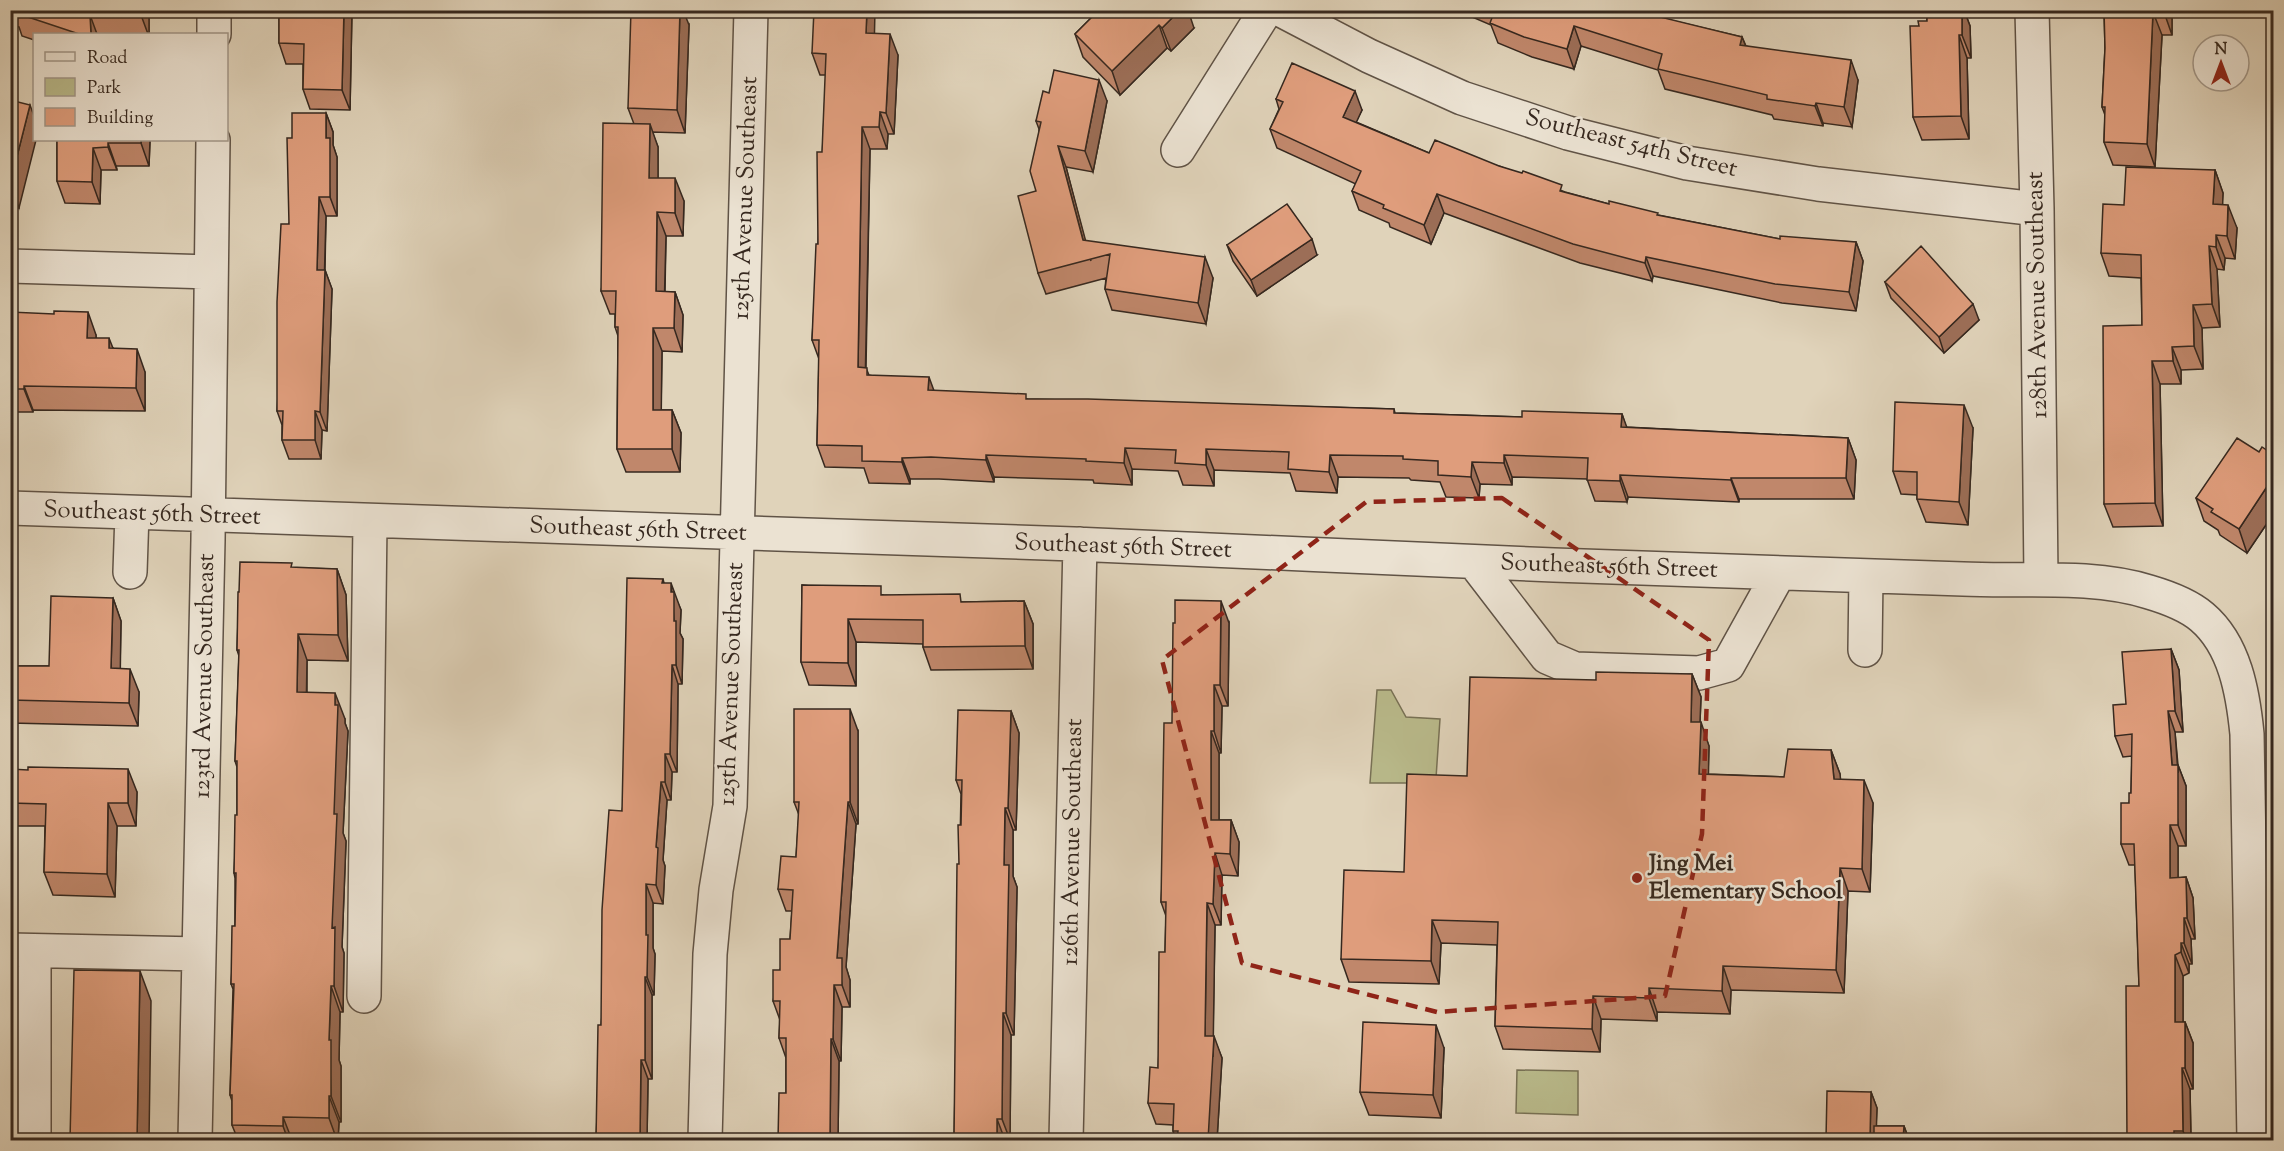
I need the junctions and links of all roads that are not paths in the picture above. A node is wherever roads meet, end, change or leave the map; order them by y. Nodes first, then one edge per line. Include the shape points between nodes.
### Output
1 (214, 10) edge
2 (751, 10) edge
3 (1266, 10) edge
4 (1281, 10) edge
5 (2032, 10) edge
6 (214, 33) edge
7 (213, 141) edge
8 (1178, 150) dead end
9 (2037, 209) junction
10 (10, 266) edge
11 (211, 272) junction
12 (10, 508) edge
13 (132, 513) junction
14 (208, 516) junction
15 (370, 522) junction
16 (737, 533) junction
17 (1080, 544) junction
18 (1474, 562) junction
19 (130, 572) dead end
20 (1779, 573) junction
21 (1866, 576) junction
22 (2041, 579) junction
23 (1865, 650) dead end
24 (22, 950) edge
25 (199, 954) junction
26 (364, 996) dead end
27 (34, 1140) edge
28 (195, 1140) edge
29 (705, 1140) edge
30 (1066, 1140) edge
31 (2254, 1140) edge

1 - 6 street
2 - 16 street, 125th Avenue Southeast
3 - 8 street
4 - 9 street, Southeast 54th Street via 1462,98 1568,133 1687,163 1818,184
5 - 9 street, 128th Avenue Southeast
7 - 11 street, 123rd Avenue Southeast
9 - 22 street, 128th Avenue Southeast
10 - 11 street
11 - 14 street, 123rd Avenue Southeast
12 - 13 street, Southeast 56th Street
13 - 14 street, Southeast 56th Street
13 - 19 street
14 - 15 street, Southeast 56th Street
14 - 25 street, 123rd Avenue Southeast
15 - 16 street, Southeast 56th Street
15 - 26 street
16 - 17 street, Southeast 56th Street
16 - 29 street, 125th Avenue Southeast via 730,806 710,954
17 - 18 street, Southeast 56th Street
17 - 30 street, 126th Avenue Southeast
18 - 20 street, Southeast 56th Street
18 - 20 street via 1547,657 1575,669 1699,674 1728,665
20 - 21 street, Southeast 56th Street
21 - 22 street, Southeast 56th Street
21 - 23 street
22 - 31 street, Southeast 56th Street via 2116,585 2181,604 2202,617 2235,668 2243,694 2247,734
24 - 25 street
24 - 27 street
25 - 28 street, 123rd Avenue Southeast

